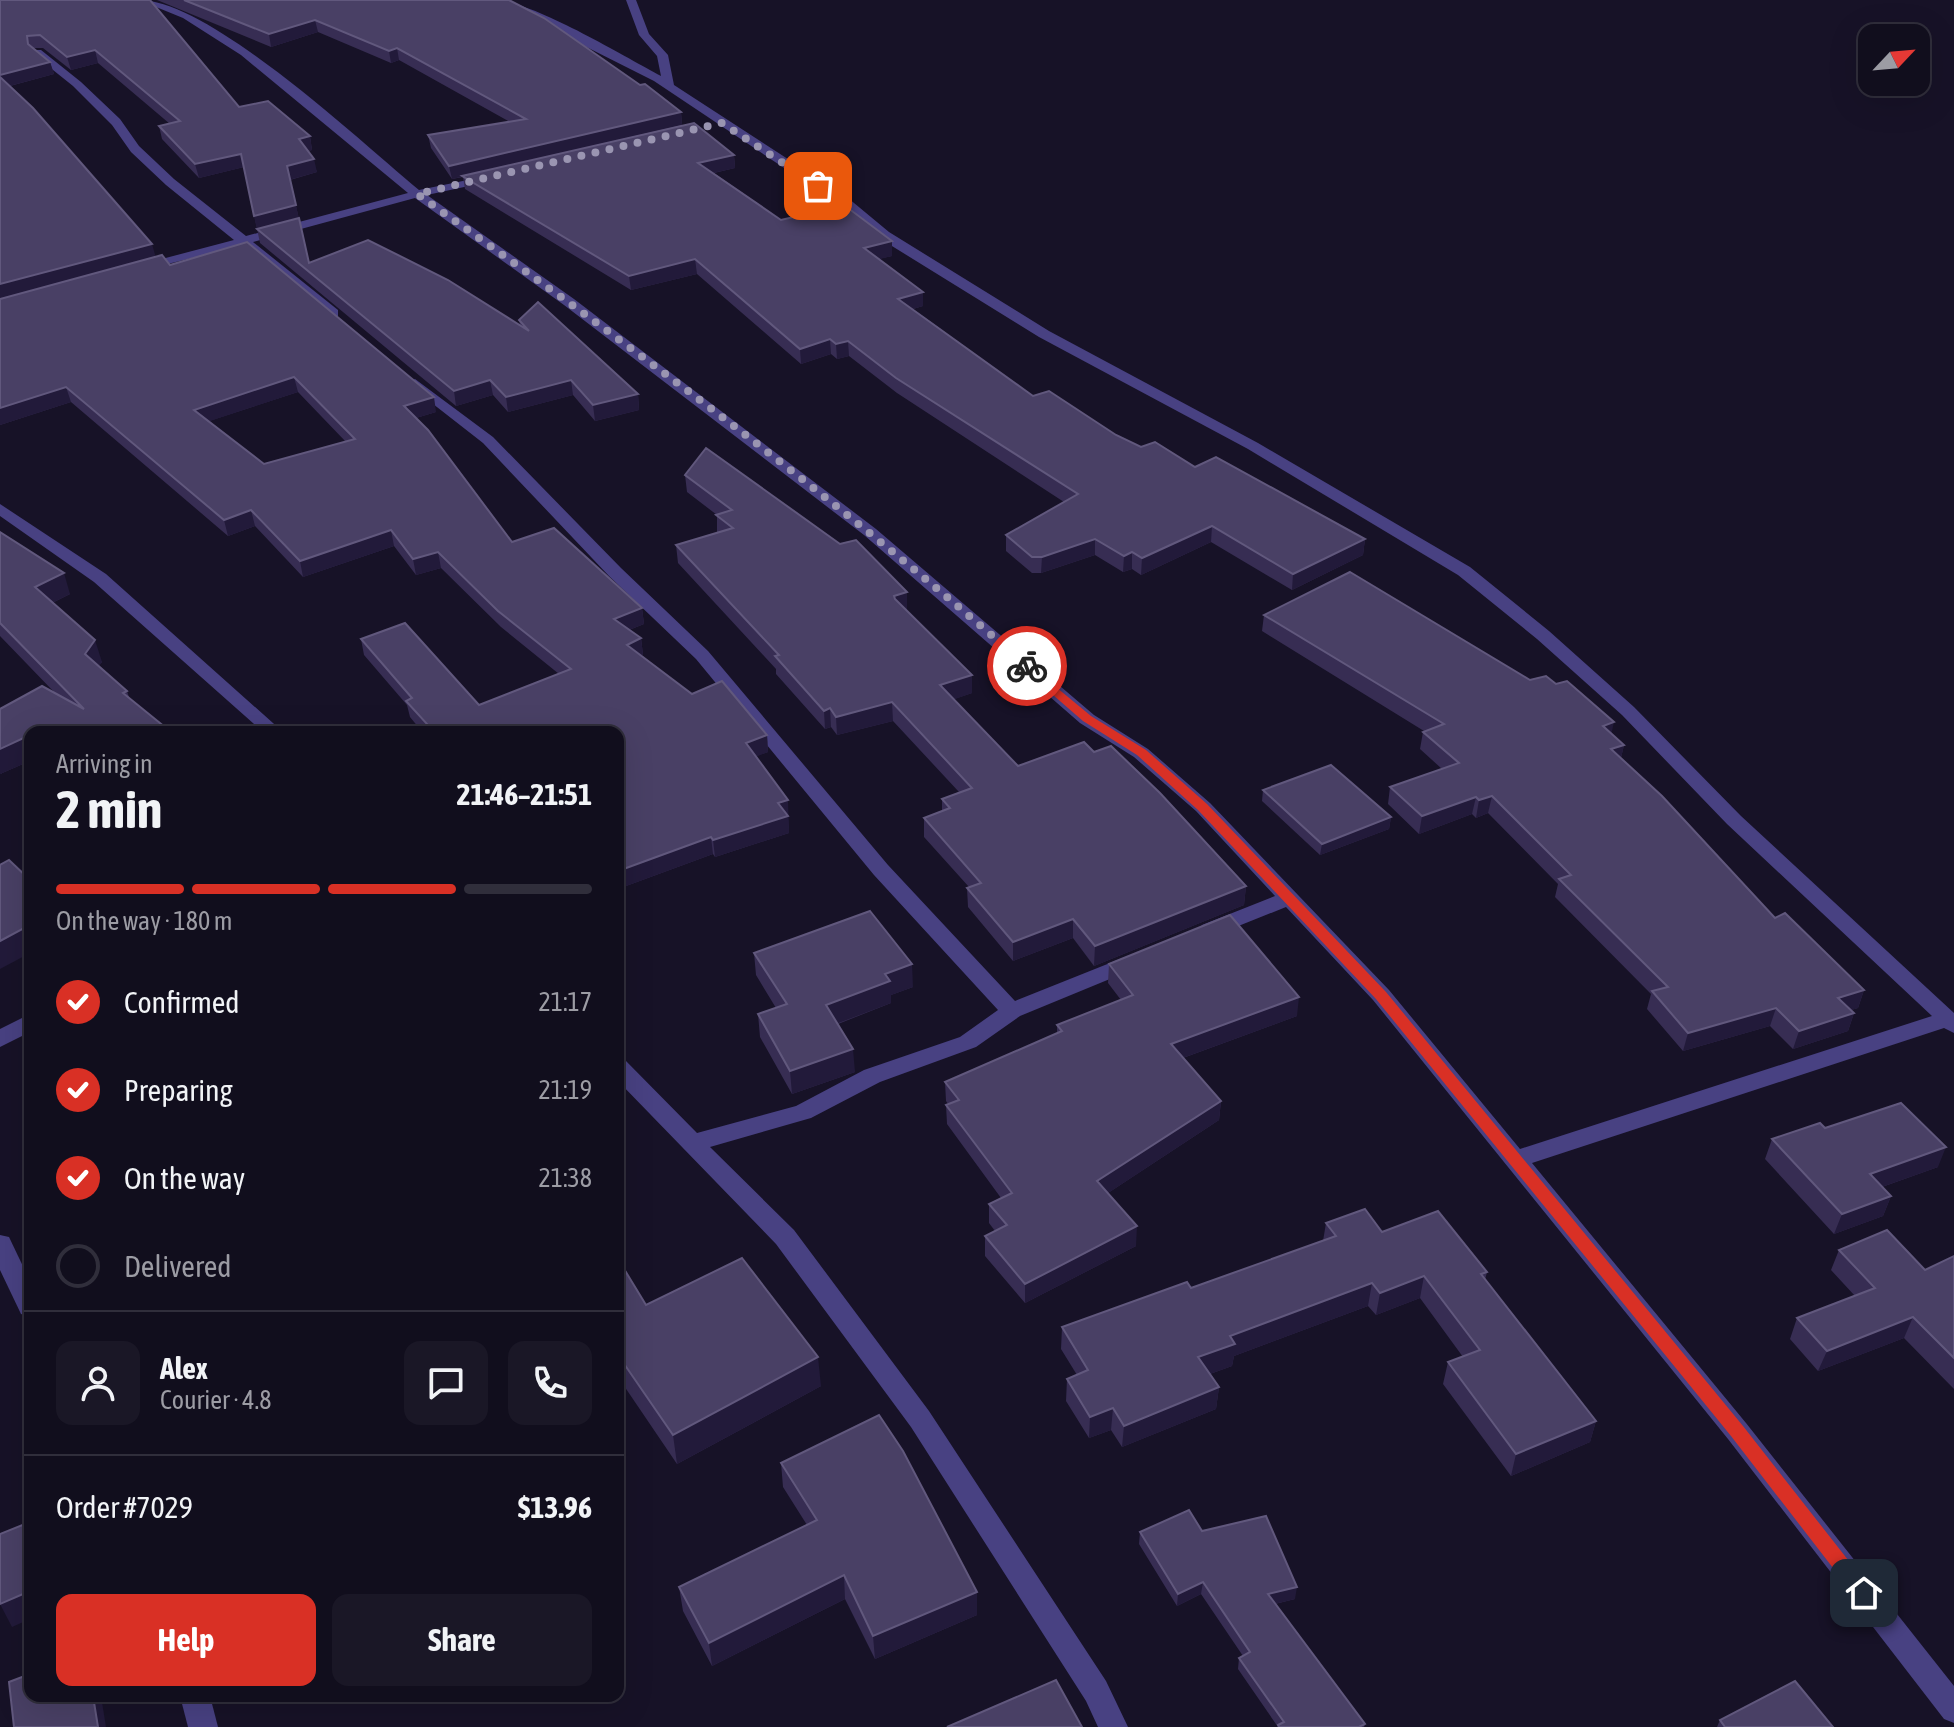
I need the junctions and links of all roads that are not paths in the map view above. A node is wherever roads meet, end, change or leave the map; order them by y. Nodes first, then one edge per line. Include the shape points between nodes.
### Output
1 (144, 0) edge
2 (498, 0) edge
3 (631, 0) edge
4 (37, 52) edge
5 (669, 86) junction
6 (506, 173) edge
7 (417, 194) junction
8 (245, 241) junction
9 (123, 274) edge
10 (350, 328) edge
11 (407, 376) edge
12 (0, 509) edge
13 (267, 726) edge
14 (1291, 897) junction
15 (1188, 939) edge
16 (1159, 951) edge
17 (1012, 1011) junction
18 (1951, 1022) edge
19 (24, 1025) edge
20 (0, 1039) edge
21 (624, 1073) edge
22 (693, 1143) junction
23 (1515, 1160) junction
24 (0, 1244) edge
25 (24, 1294) edge
26 (197, 1702) edge
27 (1954, 1709) edge
28 (203, 1727) edge
29 (1113, 1727) edge

1 - 7 street via 187,16 245,53
2 - 5 street
3 - 5 street via 644,35 662,55
4 - 8 street via 87,93 170,182
5 - 18 street via 714,125 843,201 884,235 1044,334 1253,446 1464,571 1628,711 1734,820
6 - 7 street
7 - 8 street
7 - 14 street via 569,302 870,532 1087,719 1141,753
8 - 9 street
8 - 10 street
11 - 17 street via 488,440 702,655 881,870
12 - 13 street via 100,578
14 - 15 street
14 - 23 street via 1381,995
16 - 17 street
17 - 22 street via 968,1042 872,1076 803,1112
18 - 23 street
19 - 20 street
21 - 22 street
22 - 29 street via 785,1237 920,1419 1096,1691
23 - 27 street via 1737,1431
24 - 25 street
26 - 28 street

